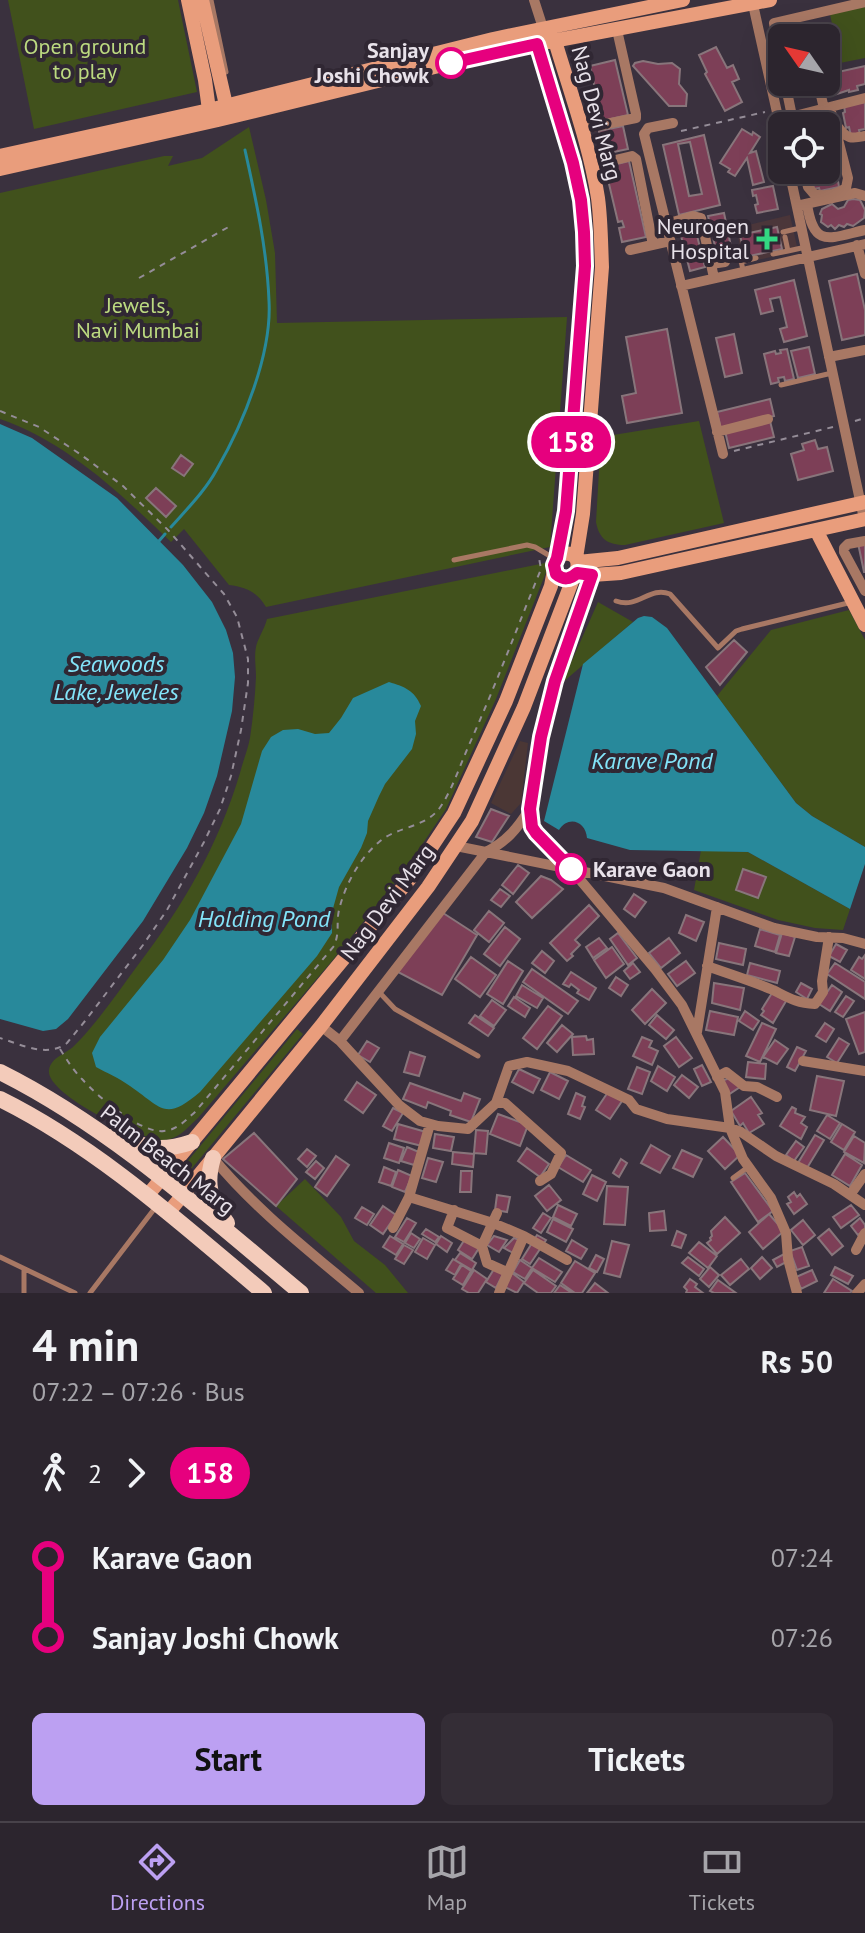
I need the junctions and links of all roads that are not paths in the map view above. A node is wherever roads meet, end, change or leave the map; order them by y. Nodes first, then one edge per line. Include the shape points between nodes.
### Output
1 (188, 0) edge
2 (202, 0) edge
3 (211, 0) edge
4 (534, 0) edge
5 (683, 0) edge
6 (770, 0) edge
7 (753, 2) edge
8 (865, 2) edge
9 (774, 24) edge
10 (543, 28) junction
11 (617, 30) junction
12 (555, 41) junction
13 (537, 44) junction
14 (226, 72) dead end
15 (823, 96) edge
16 (865, 98) edge
17 (226, 105) junction
18 (827, 108) junction
19 (776, 112) edge
20 (817, 112) edge
21 (829, 112) edge
22 (214, 115) junction
23 (673, 123) road end
24 (581, 129) junction
25 (840, 130) edge
26 (865, 136) edge
27 (840, 147) edge
28 (649, 155) junction
29 (0, 156) edge
30 (636, 159) junction
31 (611, 161) dead end
32 (0, 169) edge
33 (794, 184) edge
34 (807, 184) edge
35 (865, 196) edge
36 (802, 205) junction
37 (666, 224) junction
38 (801, 228) junction
39 (865, 230) edge
40 (670, 241) junction
41 (861, 244) edge
42 (653, 245) junction
43 (738, 247) dead end
44 (630, 250) dead end
45 (788, 251) junction
46 (807, 252) junction
47 (773, 254) dead end
48 (756, 258) dead end
49 (725, 262) dead end
50 (711, 264) junction
51 (742, 267) junction
52 (865, 274) edge
53 (714, 278) junction
54 (681, 286) junction
55 (865, 350) edge
56 (829, 357) junction
57 (833, 373) junction
58 (781, 385) dead end
59 (768, 419) dead end
60 (717, 432) junction
61 (723, 454) road end
62 (863, 503) edge
63 (864, 519) edge
64 (816, 530) junction
65 (865, 541) edge
66 (454, 560) dead end
67 (556, 562) junction
68 (579, 569) junction
69 (865, 591) edge
70 (616, 601) dead end
71 (853, 602) junction
72 (865, 625) edge
73 (530, 809) junction
74 (456, 846) junction
75 (486, 852) junction
76 (571, 869) junction
77 (717, 907) junction
78 (829, 937) junction
79 (865, 944) edge
80 (707, 966) junction
81 (378, 991) junction
82 (294, 1019) junction
83 (317, 1030) junction
84 (696, 1034) junction
85 (340, 1041) junction
86 (478, 1056) dead end
87 (803, 1061) dead end
88 (865, 1071) edge
89 (0, 1072) edge
90 (717, 1077) junction
91 (777, 1097) dead end
92 (0, 1099) edge
93 (496, 1103) junction
94 (88, 1123) junction
95 (430, 1124) junction
96 (730, 1128) junction
97 (192, 1142) junction
98 (213, 1158) junction
99 (748, 1167) junction
100 (865, 1174) edge
101 (162, 1178) junction
102 (733, 1178) dead end
103 (540, 1181) dead end
104 (183, 1194) junction
105 (850, 1195) junction
106 (409, 1197) junction
107 (157, 1205) junction
108 (865, 1205) edge
109 (454, 1210) junction
110 (495, 1218) junction
111 (393, 1228) dead end
112 (865, 1233) edge
113 (524, 1236) junction
114 (482, 1246) junction
115 (247, 1247) junction
116 (856, 1250) dead end
117 (0, 1257) edge
118 (567, 1260) dead end
119 (24, 1269) junction
120 (507, 1272) junction
121 (865, 1284) edge
122 (24, 1293) edge
123 (75, 1293) edge
124 (90, 1293) edge
125 (264, 1293) edge
126 (301, 1293) edge
127 (359, 1293) edge
128 (499, 1293) edge
129 (797, 1293) edge
130 (857, 1293) edge

1 - 22 main road
2 - 17 main road
3 - 14 lane
4 - 10 street
5 - 10 main road
6 - 7 main road
7 - 11 main road
7 - 19 street
8 - 9 street
10 - 12 main road, Nag Devi Marg
10 - 13 main road, Nag Devi Marg
10 - 17 main road
11 - 12 main road
11 - 24 street via 636,118
12 - 13 main road
12 - 24 main road, Nag Devi Marg
13 - 22 main road
13 - 67 main road, Nag Devi Marg via 573,163 584,232 566,511
15 - 18 street
16 - 18 street
17 - 22 main road
18 - 20 street
18 - 21 street
22 - 29 main road
22 - 32 main road
23 - 28 street via 648,128 644,134
24 - 68 main road, Nag Devi Marg via 598,198 602,267
25 - 26 street via 850,139
27 - 34 street via 846,188 814,194
28 - 30 street
28 - 37 street
30 - 31 street
30 - 42 street
33 - 36 street
35 - 36 street via 855,193
36 - 38 street
36 - 39 street via 819,235 829,238
37 - 40 street
37 - 50 street via 701,218
38 - 45 lane via 784,235
38 - 46 street
40 - 42 street
40 - 54 street
41 - 46 street
41 - 52 street
42 - 44 street
43 - 51 lane
45 - 46 lane
45 - 47 lane
46 - 51 street
46 - 56 street
48 - 51 lane
49 - 50 street
50 - 53 street
51 - 53 street
53 - 54 street
54 - 60 street
55 - 56 street
56 - 57 street
57 - 58 lane
57 - 62 street
59 - 60 street
60 - 61 street
62 - 63 street
62 - 68 main road via 596,560
63 - 64 main road
64 - 68 main road via 621,573
64 - 71 main road
65 - 69 street via 844,548
66 - 67 lane via 531,545
67 - 68 main road via 564,554
67 - 68 main road via 556,574 562,578
67 - 82 main road, Nag Devi Marg via 506,701 454,813 413,875
68 - 73 street
68 - 74 main road, Nag Devi Marg via 524,707
70 - 71 lane via 634,603 655,592 670,594 718,648 736,631
71 - 72 main road
73 - 75 street via 509,837
73 - 76 street via 536,833
74 - 75 street
74 - 83 main road, Nag Devi Marg
75 - 76 street
75 - 81 street
76 - 77 street via 664,888
76 - 84 street via 655,969
77 - 78 street via 774,928
77 - 80 street
78 - 79 street
78 - 80 street via 823,992 815,1004 790,1000
80 - 84 street
81 - 85 street
81 - 86 lane via 395,1009
82 - 83 main road
82 - 97 main road, Nag Devi Marg
83 - 85 street
83 - 98 main road, Nag Devi Marg
84 - 90 street
85 - 95 street via 399,1105
87 - 88 street
89 - 94 main road, Palm Beach Marg
90 - 91 street via 726,1072 744,1086
90 - 96 street via 725,1092
92 - 107 main road, Palm Beach Marg via 75,1143
93 - 95 street via 468,1129
93 - 96 street via 509,1066 527,1062 568,1071 629,1100 636,1109
93 - 103 street via 505,1103 561,1153 551,1174
94 - 97 main road via 150,1148
94 - 101 main road, Palm Beach Marg
95 - 106 street
96 - 99 street
96 - 105 street
97 - 101 main road, Nag Devi Marg
98 - 104 main road, Nag Devi Marg
98 - 115 main road via 211,1197
98 - 127 street via 255,1204
99 - 102 lane
99 - 129 street via 771,1198 786,1233
100 - 105 street
101 - 104 main road, Palm Beach Marg
101 - 107 main road, Nag Devi Marg
104 - 107 main road, Nag Devi Marg
104 - 115 main road, Palm Beach Marg
105 - 108 street
106 - 109 street
106 - 111 street
107 - 124 lane
107 - 125 main road, Palm Beach Marg
109 - 110 street
109 - 114 street via 447,1228
110 - 113 street
110 - 114 street
112 - 116 street
113 - 118 street
113 - 120 street
114 - 120 street via 487,1263
115 - 126 main road, Palm Beach Marg
117 - 119 lane
119 - 122 lane
119 - 123 lane
120 - 128 street
121 - 130 street

